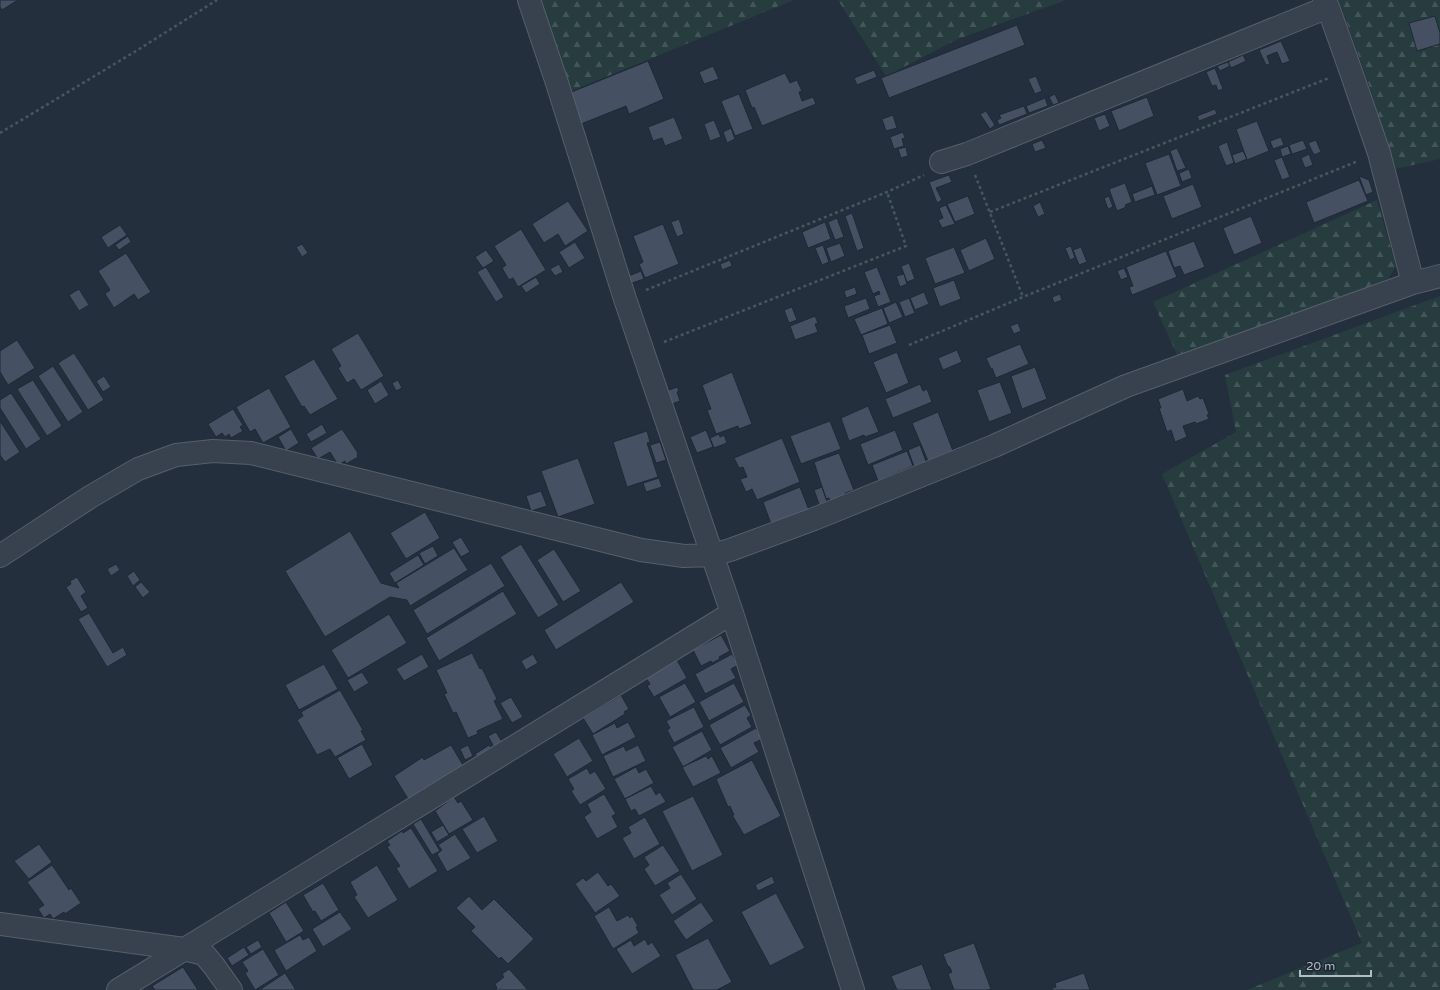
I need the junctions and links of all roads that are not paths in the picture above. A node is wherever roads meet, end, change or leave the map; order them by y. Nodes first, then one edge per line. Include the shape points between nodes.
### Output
1 (529, 0) edge
2 (1326, 4) edge
3 (942, 162) road end
4 (1440, 276) edge
5 (1413, 283) junction
6 (712, 555) junction
7 (0, 556) edge
8 (732, 613) junction
9 (0, 924) edge
10 (184, 949) junction
11 (118, 990) edge
12 (231, 990) edge
13 (853, 990) edge

1 - 6 street via 642,351
2 - 3 street via 967,154
2 - 5 street via 1378,153
4 - 5 street
5 - 6 street via 1126,386 994,446 814,519
6 - 7 street via 684,556 641,550 251,453 213,451 176,455 138,469
6 - 8 street
8 - 10 street
8 - 13 street
9 - 10 street
10 - 11 street
10 - 12 street via 204,954

